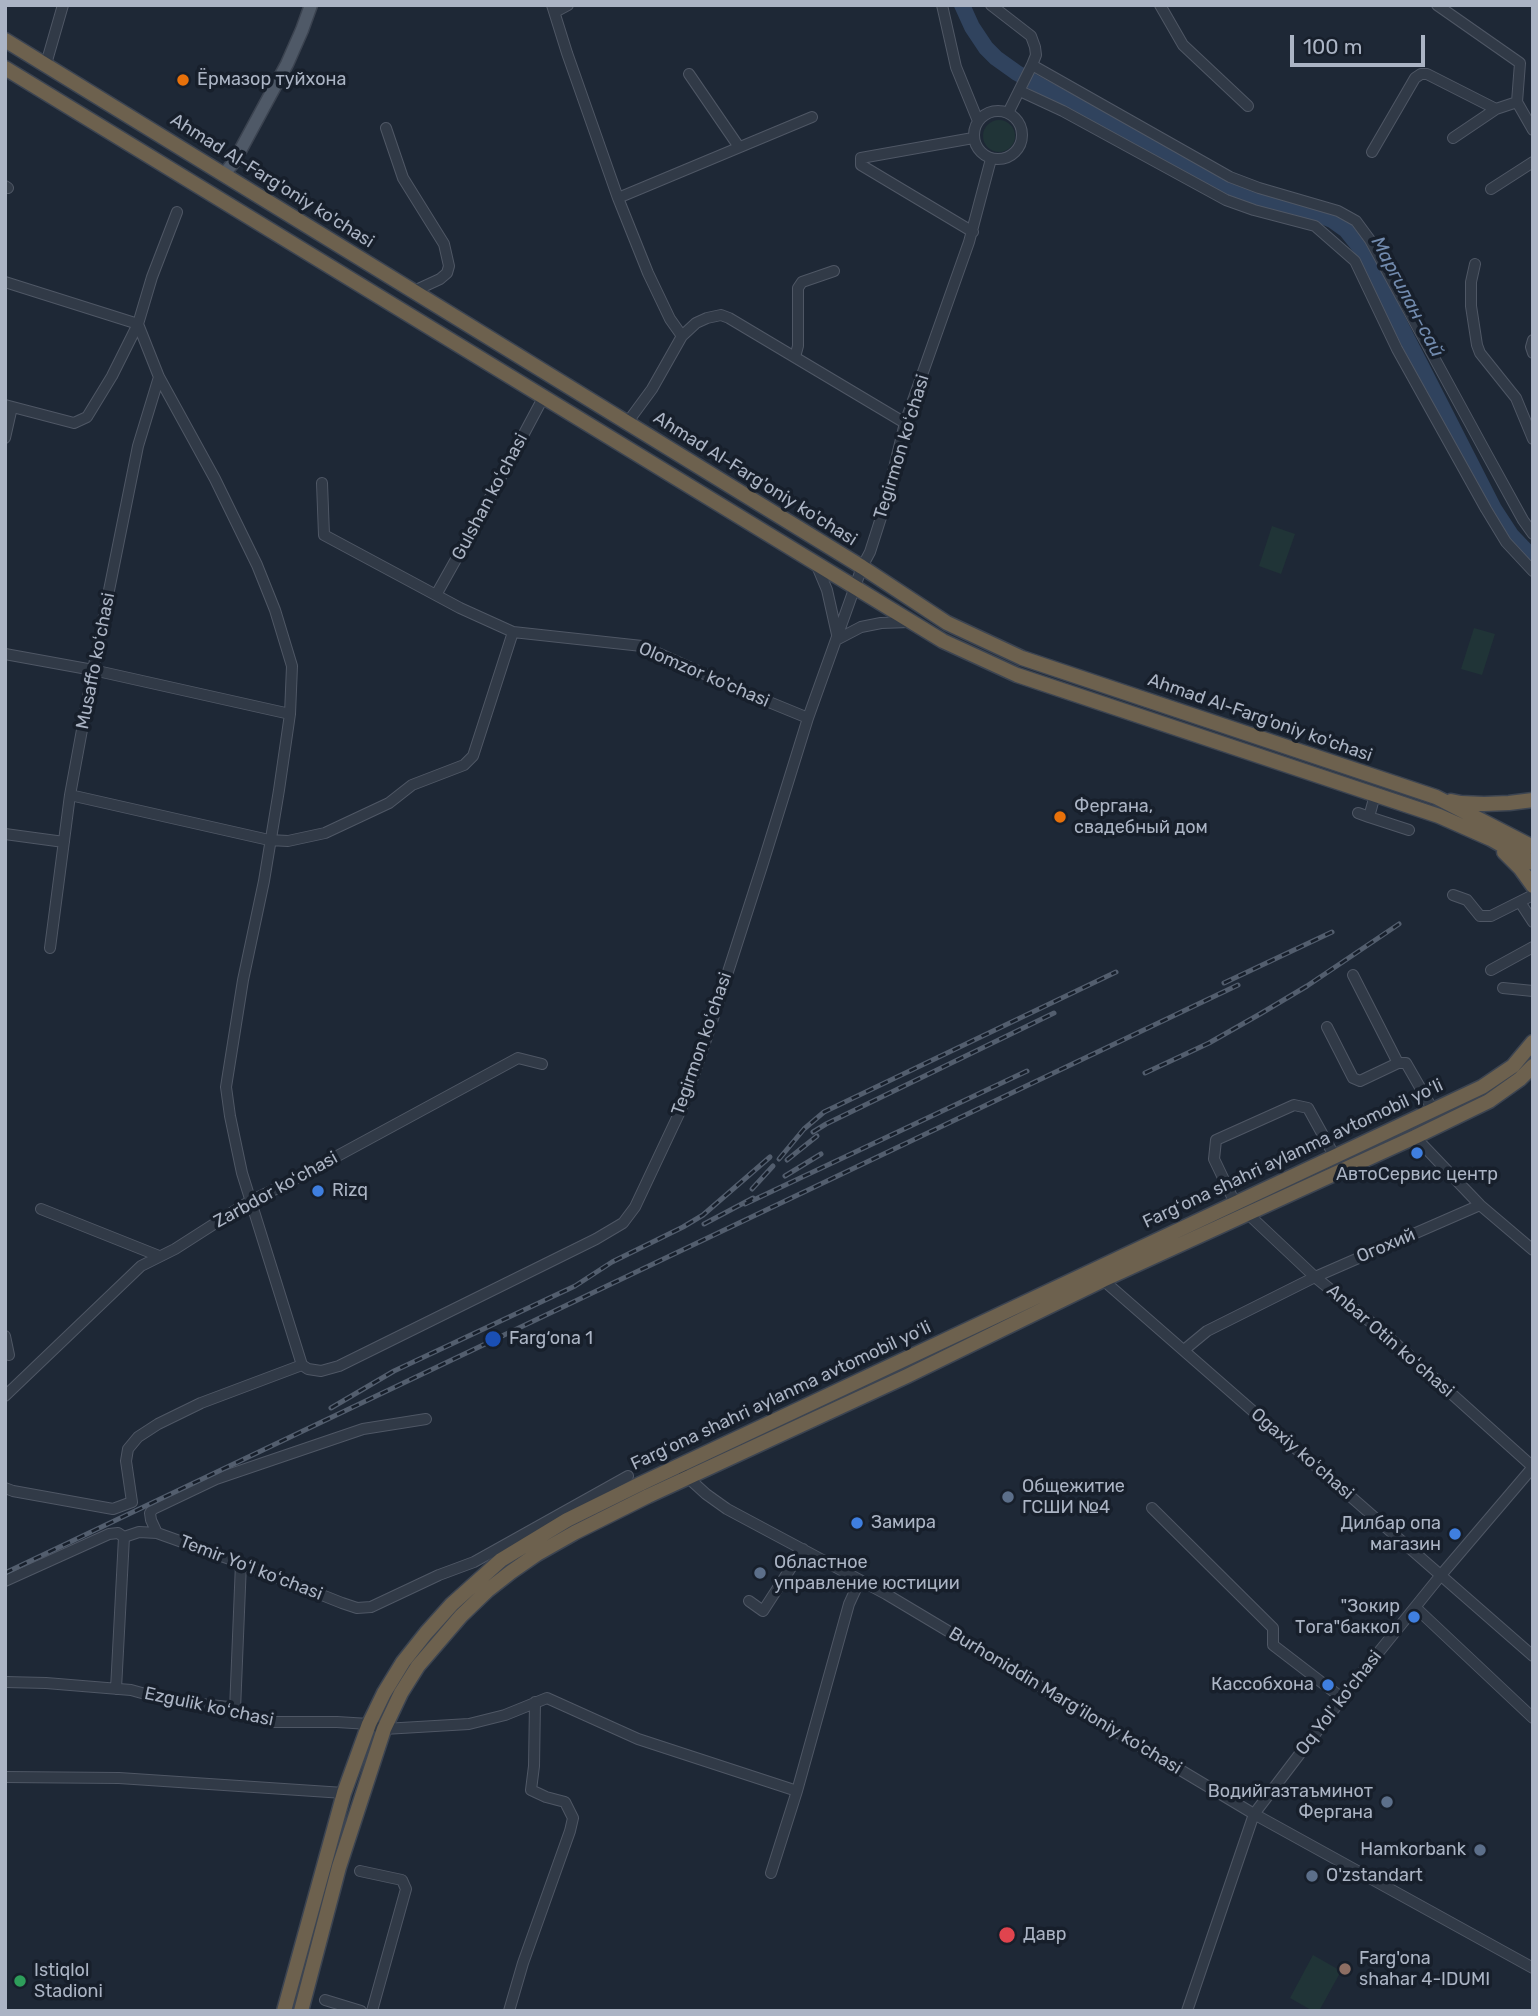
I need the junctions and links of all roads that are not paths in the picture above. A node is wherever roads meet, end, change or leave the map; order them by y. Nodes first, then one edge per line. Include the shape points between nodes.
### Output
1 (63, 5) edge
2 (310, 5) edge
3 (568, 5) edge
4 (942, 5) edge
5 (991, 5) edge
6 (1160, 5) edge
7 (1437, 5) edge
8 (553, 8) edge
9 (5, 40) edge
10 (1533, 60) edge
11 (1520, 63) junction
12 (46, 64) junction
13 (1032, 65) junction
14 (5, 68) edge
15 (689, 74) dead end
16 (1020, 91) junction
17 (1517, 102) junction
18 (1248, 106) dead end
19 (1496, 109) junction
20 (1008, 113) junction
21 (812, 117) dead end
22 (978, 121) junction
23 (386, 128) dead end
24 (1533, 130) edge
25 (973, 138) junction
26 (1453, 138) dead end
27 (740, 147) junction
28 (1372, 152) dead end
29 (992, 159) junction
30 (1533, 162) edge
31 (224, 174) junction
32 (1492, 190) dead end
33 (214, 195) junction
34 (618, 198) junction
35 (177, 212) dead end
36 (973, 232) junction
37 (1475, 264) dead end
38 (834, 271) dead end
39 (5, 282) edge
40 (414, 291) junction
41 (138, 324) junction
42 (682, 336) junction
43 (1533, 340) edge
44 (1533, 353) edge
45 (795, 357) junction
46 (159, 377) junction
47 (543, 398) junction
48 (9, 406) edge
49 (627, 423) junction
50 (905, 423) junction
51 (5, 438) edge
52 (1533, 439) edge
53 (322, 483) dead end
54 (1533, 534) edge
55 (817, 566) junction
56 (862, 567) junction
57 (1533, 571) edge
58 (855, 589) junction
59 (436, 595) junction
60 (909, 622) junction
61 (513, 632) junction
62 (838, 639) junction
63 (5, 654) edge
64 (93, 670) junction
65 (290, 715) junction
66 (808, 718) junction
67 (70, 795) junction
68 (1375, 796) junction
69 (1436, 797) junction
70 (1533, 800) edge
71 (1409, 830) dead end
72 (5, 834) edge
73 (1491, 839) junction
74 (269, 840) junction
75 (64, 842) junction
76 (1533, 847) edge
77 (1533, 863) edge
78 (1533, 886) edge
79 (1453, 895) dead end
80 (1533, 895) edge
81 (1520, 902) junction
82 (1533, 922) edge
83 (1533, 947) edge
84 (50, 948) dead end
85 (1491, 970) dead end
86 (1353, 975) dead end
87 (1503, 988) dead end
88 (1533, 991) edge
89 (1327, 1027) dead end
90 (1533, 1041) edge
91 (1398, 1063) junction
92 (542, 1064) dead end
93 (1533, 1066) edge
94 (1433, 1110) junction
95 (1405, 1124) junction
96 (1415, 1137) junction
97 (1335, 1157) junction
98 (250, 1201) junction
99 (1234, 1203) junction
100 (1480, 1205) junction
101 (41, 1209) dead end
102 (1248, 1213) junction
103 (1533, 1250) edge
104 (159, 1256) junction
105 (1315, 1277) junction
106 (1103, 1280) junction
107 (5, 1336) edge
108 (1184, 1350) junction
109 (9, 1355) dead end
110 (302, 1365) junction
111 (5, 1396) edge
112 (426, 1419) dead end
113 (1533, 1467) edge
114 (683, 1472) junction
115 (628, 1476) dead end
116 (5, 1488) edge
117 (1152, 1508) dead end
118 (157, 1533) junction
119 (124, 1537) junction
120 (803, 1549) junction
121 (241, 1563) junction
122 (1441, 1575) junction
123 (860, 1580) junction
124 (5, 1581) edge
125 (749, 1601) dead end
126 (1415, 1607) junction
127 (1533, 1656) edge
128 (5, 1682) edge
129 (116, 1689) junction
130 (1342, 1698) junction
131 (535, 1702) junction
132 (235, 1710) junction
133 (1533, 1718) edge
134 (369, 1724) junction
135 (384, 1729) junction
136 (5, 1777) edge
137 (797, 1791) junction
138 (344, 1793) junction
139 (1254, 1814) junction
140 (360, 1871) dead end
141 (771, 1873) dead end
142 (318, 1919) junction
143 (1533, 1968) edge
144 (325, 2000) dead end
145 (284, 2011) edge
146 (301, 2011) edge
147 (361, 2011) edge
148 (372, 2011) edge
149 (509, 2011) edge
150 (1186, 2011) edge

1 - 12 street
2 - 31 main road via 287,64
3 - 8 street
4 - 22 street via 956,67
5 - 13 street via 1031,36
6 - 18 street via 1183,45
7 - 11 street
8 - 34 street
9 - 12 highway, Ahmad Al-Farg'oniy ko'chasi
10 - 11 street
11 - 17 street
12 - 31 highway, Ahmad Al-Farg'oniy ko'chasi
13 - 16 street
13 - 54 street via 1230,177 1338,211 1356,221
14 - 33 highway, Ahmad Al-Farg'oniy ko'chasi
15 - 27 street
16 - 20 street
16 - 57 street via 1226,200 1315,226 1355,261 1397,349 1486,509 1506,542
17 - 19 street
17 - 24 street
19 - 26 street
19 - 28 street via 1421,74
20 - 22 street via 992,112
20 - 29 street via 1020,125 1021,141 1008,157
21 - 27 street
22 - 25 street
23 - 40 street via 403,178 444,244 449,266 440,279
25 - 29 street via 979,151
25 - 36 street via 861,159 861,165
27 - 34 street
29 - 36 street, Tegirmon koʻchasi
30 - 32 street
31 - 33 highway
31 - 40 highway, Ahmad Al-Farg'oniy ko'chasi
33 - 47 highway, Ahmad Al-Farg'oniy ko'chasi
34 - 42 street via 648,273
35 - 41 street
36 - 50 street, Tegirmon koʻchasi
37 - 52 street via 1471,306 1477,345 1516,398
38 - 45 street via 802,282 798,288
39 - 41 street
40 - 49 highway, Ahmad Al-Farg'oniy ko'chasi
41 - 46 street
41 - 48 street via 87,417 74,423
42 - 45 street via 696,323 720,315
42 - 49 street
43 - 44 street
45 - 50 street
46 - 64 street, Musaffo koʻchasi via 138,446
46 - 65 street via 215,479 275,610 292,666
47 - 55 highway, Ahmad Al-Farg'oniy ko'chasi
47 - 59 street, Gulshan koʻchasi
48 - 51 street
49 - 56 highway, Ahmad Al-Farg'oniy ko'chasi
50 - 56 street, Tegirmon koʻchasi via 885,505
53 - 59 street, Olomzor ko'chasi via 324,535
55 - 58 highway, Ahmad Al-Farg'oniy ko'chasi
55 - 62 street
56 - 58 street, Tegirmon koʻchasi
56 - 69 highway, Ahmad Al-Farg'oniy ko'chasi via 947,623 1022,658
58 - 60 highway, Ahmad Al-Farg'oniy ko'chasi
58 - 62 street, Tegirmon koʻchasi
59 - 61 street, Olomzor ko'chasi
60 - 62 street via 861,627
60 - 68 highway, Ahmad Al-Farg'oniy ko'chasi via 1017,675
61 - 66 street, Olomzor ko'chasi via 642,646
61 - 74 street via 473,756 464,765 412,785 389,803 324,833
62 - 66 street, Tegirmon koʻchasi
63 - 64 street
64 - 65 street
64 - 67 street, Musaffo koʻchasi
65 - 74 street
66 - 110 street, Tegirmon koʻchasi via 684,1103 635,1208 623,1223 596,1239 339,1366 321,1371
67 - 74 street
67 - 75 street, Musaffo koʻchasi
68 - 71 street via 1364,815
68 - 73 highway, Ahmad Al-Farg'oniy ko'chasi
69 - 70 highway via 1461,803
69 - 76 highway, Ahmad Al-Farg'oniy ko'chasi
72 - 75 street
73 - 77 highway, Ahmad Al-Farg'oniy ko'chasi
73 - 78 highway
74 - 98 street via 226,1087
75 - 84 street, Musaffo koʻchasi
79 - 81 street via 1467,901 1480,916 1492,916
80 - 81 street
81 - 82 street
83 - 85 street
86 - 91 street
87 - 88 street
89 - 91 street via 1353,1078 1360,1081
90 - 94 highway, Fargʻona shahri aylanma avtomobil yoʻli via 1513,1066
91 - 94 street via 1406,1063
92 - 98 street, Zarbdor koʻchasi via 518,1058
93 - 96 highway, Fargʻona shahri aylanma avtomobil yoʻli via 1489,1101
94 - 95 highway, Fargʻona shahri aylanma avtomobil yoʻli
95 - 96 main road
95 - 97 highway, Fargʻona shahri aylanma avtomobil yoʻli
96 - 100 street
96 - 102 highway, Fargʻona shahri aylanma avtomobil yoʻli
97 - 99 highway, Fargʻona shahri aylanma avtomobil yoʻli
97 - 99 street via 1308,1108 1294,1105 1216,1140 1214,1158
98 - 104 street, Zarbdor koʻchasi
98 - 110 street
99 - 114 highway, Fargʻona shahri aylanma avtomobil yoʻli
100 - 103 street
100 - 105 street, Огохий
101 - 104 street
102 - 105 street, Anbar Otin koʻchasi
102 - 106 highway, Fargʻona shahri aylanma avtomobil yoʻli
104 - 111 street, Zarbdor koʻchasi via 123,1281
105 - 108 street, Огохий via 1207,1331
105 - 113 street, Anbar Otin koʻchasi
106 - 108 street, Ogaxiy koʻchasi
106 - 114 highway, Fargʻona shahri aylanma avtomobil yoʻli via 907,1376
107 - 109 street
108 - 122 street, Ogaxiy koʻchasi
110 - 116 street, Tegirmon koʻchasi via 201,1403 138,1437 128,1449 126,1461 132,1502 113,1509
112 - 118 street, Temir Yoʻl koʻchasi via 363,1429 216,1479 153,1509 151,1520
113 - 122 street, Oq Yol' ko'chasi
114 - 120 street, Burhoniddin Marg'iloniy ko'chasi via 727,1509
114 - 134 highway, Fargʻona shahri aylanma avtomobil yoʻli via 567,1520 500,1560 426,1633 403,1662
114 - 135 highway, Fargʻona shahri aylanma avtomobil yoʻli via 537,1553 488,1590 418,1666
115 - 121 street, Temir Yoʻl koʻchasi via 474,1562 371,1606 357,1608
117 - 130 street via 1273,1628 1273,1645
118 - 119 street
118 - 121 street, Temir Yoʻl koʻchasi
119 - 124 street via 108,1534
119 - 129 street
120 - 123 street, Burhoniddin Marg'iloniy ko'chasi
120 - 125 street via 763,1611
121 - 132 street
122 - 126 street, Oq Yol' ko'chasi
122 - 127 street, Ogaxiy koʻchasi
123 - 137 street via 849,1604
123 - 139 street, Burhoniddin Marg'iloniy ko'chasi
126 - 130 street, Oq Yol' ko'chasi
126 - 133 street
128 - 129 street, Ezgulik koʻchasi
129 - 132 street, Ezgulik koʻchasi
130 - 139 street, Oq Yol' ko'chasi
131 - 135 street, Ezgulik koʻchasi via 469,1724
131 - 137 street via 547,1698 638,1739
131 - 149 street via 531,1790 565,1802 573,1818
132 - 134 street, Ezgulik koʻchasi via 271,1722
134 - 135 street, Ezgulik koʻchasi
134 - 138 highway, Fargʻona shahri aylanma avtomobil yoʻli
135 - 142 highway, Fargʻona shahri aylanma avtomobil yoʻli
136 - 138 street via 118,1778
137 - 141 street
138 - 142 highway, Fargʻona shahri aylanma avtomobil yoʻli
139 - 143 street, Burhoniddin Marg'iloniy ko'chasi
139 - 150 street, Oq Yol' ko'chasi
140 - 148 street via 402,1880 406,1889
142 - 145 highway, Fargʻona shahri aylanma avtomobil yoʻli
142 - 146 highway, Fargʻona shahri aylanma avtomobil yoʻli
144 - 147 street

